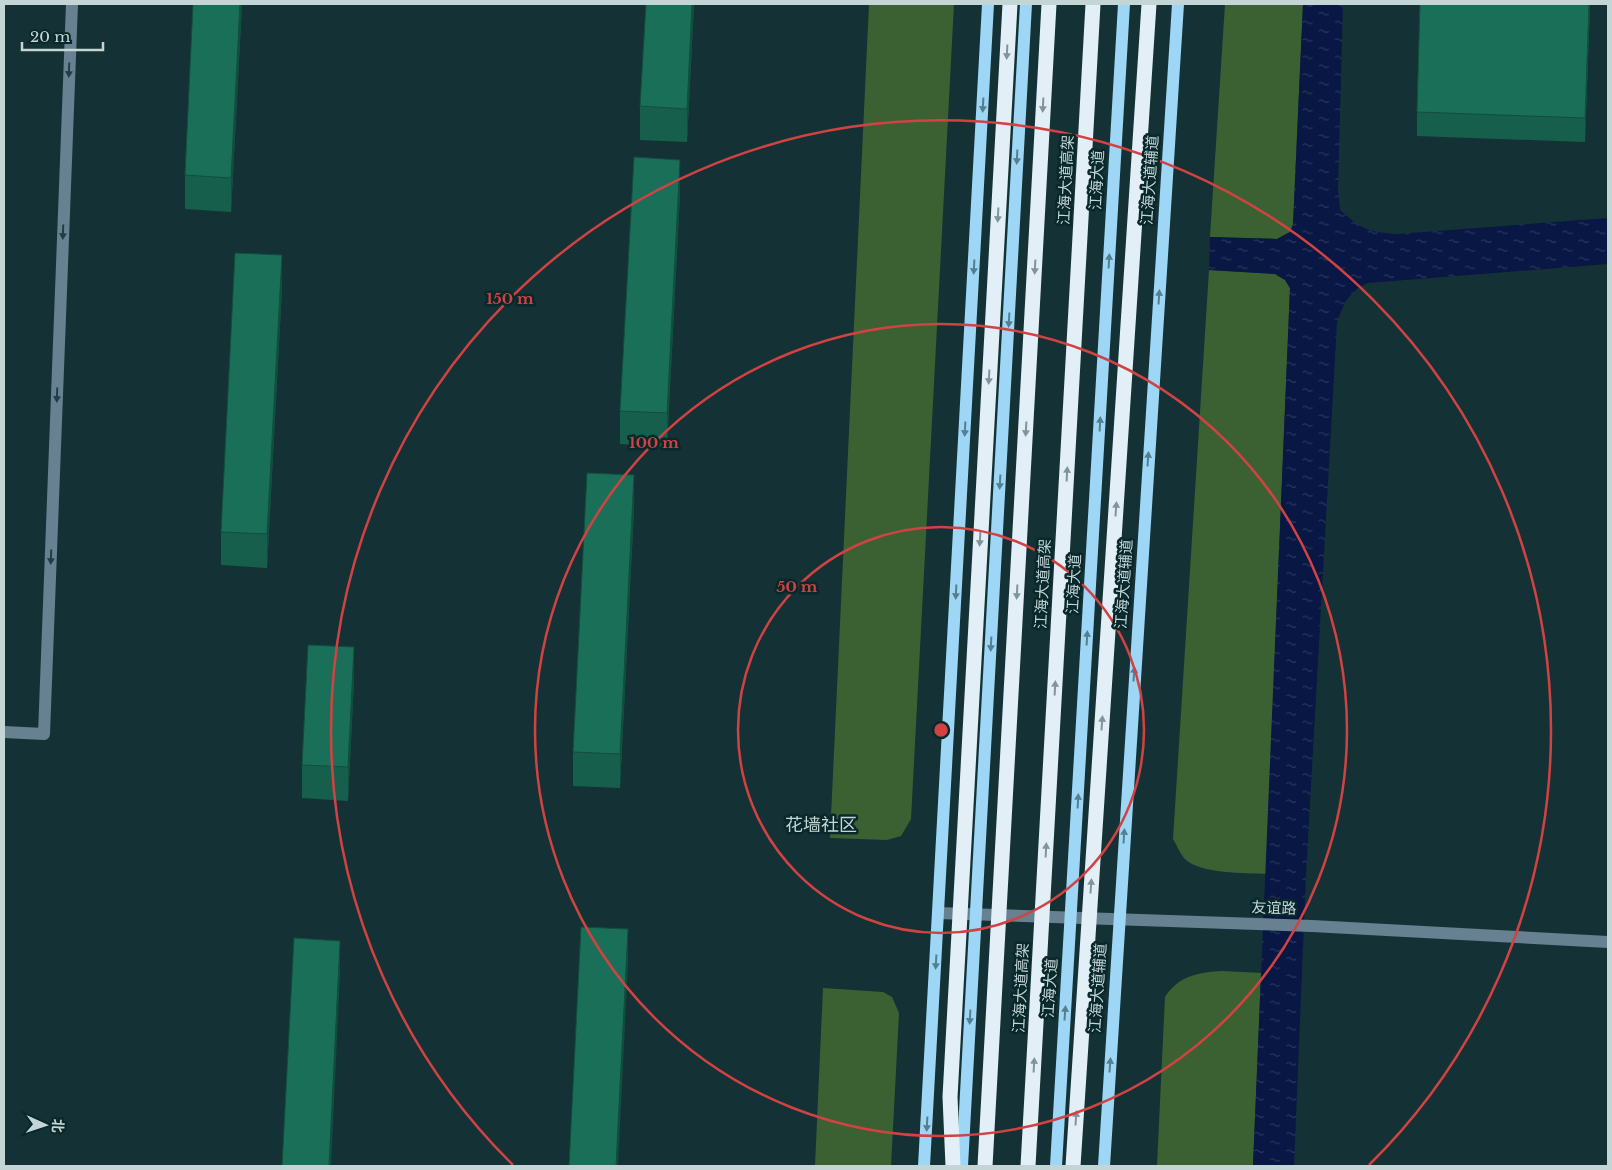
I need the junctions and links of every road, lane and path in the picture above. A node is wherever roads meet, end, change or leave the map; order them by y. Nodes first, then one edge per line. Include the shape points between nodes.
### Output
1 (72, 4) edge
2 (988, 4) edge
3 (1010, 4) edge
4 (1026, 4) edge
5 (1049, 4) edge
6 (1093, 4) edge
7 (1124, 4) edge
8 (1149, 4) edge
9 (1178, 4) edge
10 (4, 732) edge
11 (938, 913) junction
12 (976, 916) junction
13 (1071, 919) junction
14 (1119, 920) junction
15 (1608, 942) edge
16 (924, 1166) edge
17 (953, 1166) edge
18 (962, 1166) edge
19 (986, 1166) edge
20 (1028, 1166) edge
21 (1056, 1166) edge
22 (1073, 1166) edge
23 (1104, 1166) edge

1 -> 10 street via 44,734
2 -> 11 main road
3 -> 17 highway, bridge via 950,1096
4 -> 12 main road
5 -> 19 highway, 江海大道高架, bridge
20 -> 6 highway, 江海大道高架, bridge
13 -> 7 main road, 江海大道
22 -> 8 highway, bridge
14 -> 9 main road, 江海大道辅道
11 - 12 street, 友谊路
11 -> 16 main road
12 - 13 street, 友谊路
12 -> 18 main road
13 - 14 street, 友谊路
21 -> 13 main road, 江海大道
14 - 15 street, 友谊路 via 1312,926
23 -> 14 main road, 江海大道辅道

